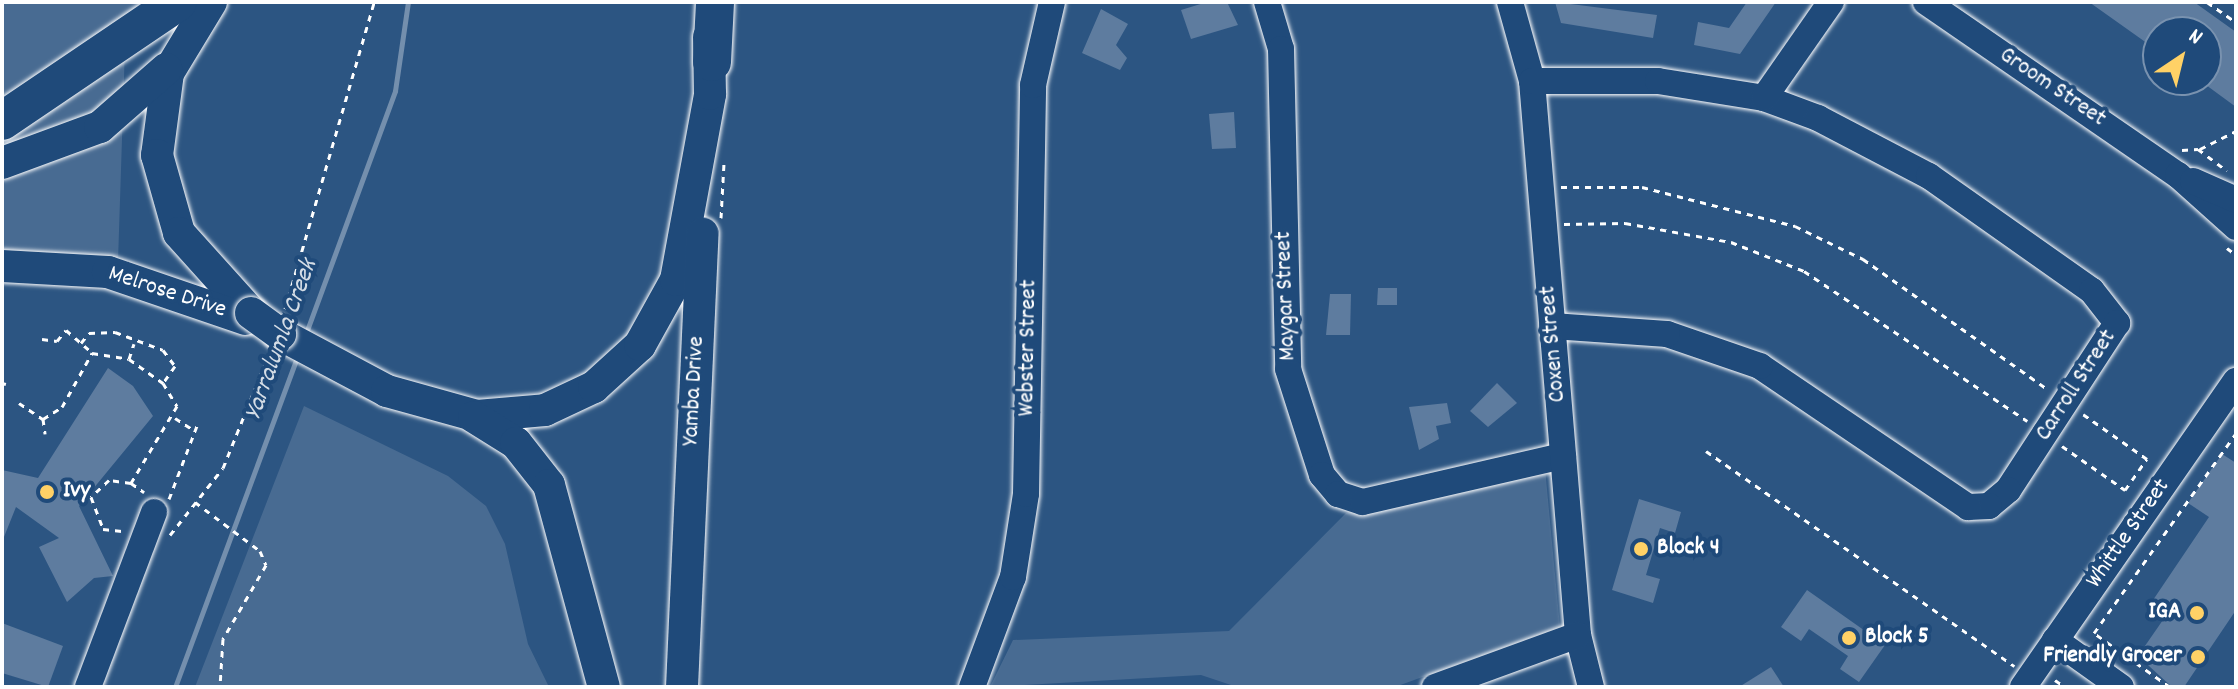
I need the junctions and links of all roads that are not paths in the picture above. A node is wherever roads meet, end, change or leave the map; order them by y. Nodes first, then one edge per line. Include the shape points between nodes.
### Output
1 (178, 2) edge
2 (211, 2) edge
3 (702, 2) edge
4 (715, 2) edge
5 (1052, 2) edge
6 (1267, 2) edge
7 (1510, 2) edge
8 (1831, 2) edge
9 (1926, 2) edge
10 (172, 61) junction
11 (711, 78) junction
12 (1532, 81) junction
13 (1764, 98) junction
14 (2, 121) edge
15 (2, 163) edge
16 (2178, 175) junction
17 (2236, 200) edge
18 (2236, 227) edge
19 (2, 266) edge
20 (1552, 326) junction
21 (266, 327) junction
22 (2236, 381) edge
23 (461, 413) junction
24 (1563, 456) junction
25 (160, 510) road end
26 (1578, 635) junction
27 (2055, 640) junction
28 (2026, 682) edge
29 (88, 687) edge
30 (604, 687) edge
31 (682, 687) edge
32 (972, 687) edge
33 (1435, 687) edge
34 (1591, 687) edge
35 (2121, 687) edge

1 - 14 highway
2 - 10 main road
3 - 11 main road
4 - 11 highway
5 - 32 street, Webster Street via 1033,85 1026,494 1013,577
6 - 24 street, Maygar Street via 1281,49 1285,131 1282,322 1300,422 1322,475 1338,494 1363,502
7 - 12 street, Coxen Street
8 - 13 street
9 - 16 street, Groom Street
10 - 15 main road via 114,119
10 - 21 main road via 158,122 165,197 189,250
11 - 23 main road via 683,258 640,345 612,374 560,405 500,418
11 - 31 main road, Yamba Drive
12 - 13 street, Carroll Street via 1658,81
12 - 20 street, Coxen Street
13 - 20 street, Carroll Street via 1879,146 1929,176 2110,308 2114,336 2000,499 1968,507 1760,366 1667,334
16 - 17 street, Groom Street
16 - 18 street, Groom Street
19 - 21 main road, Melrose Drive via 108,272
20 - 24 street, Coxen Street
21 - 23 main road via 343,370
22 - 27 street, Whittle Street
23 - 30 main road via 516,443 549,485
24 - 26 street, Coxen Street
25 - 29 street
26 - 33 street
26 - 34 street, Coxen Street
27 - 28 street, Whittle Street
27 - 35 street

